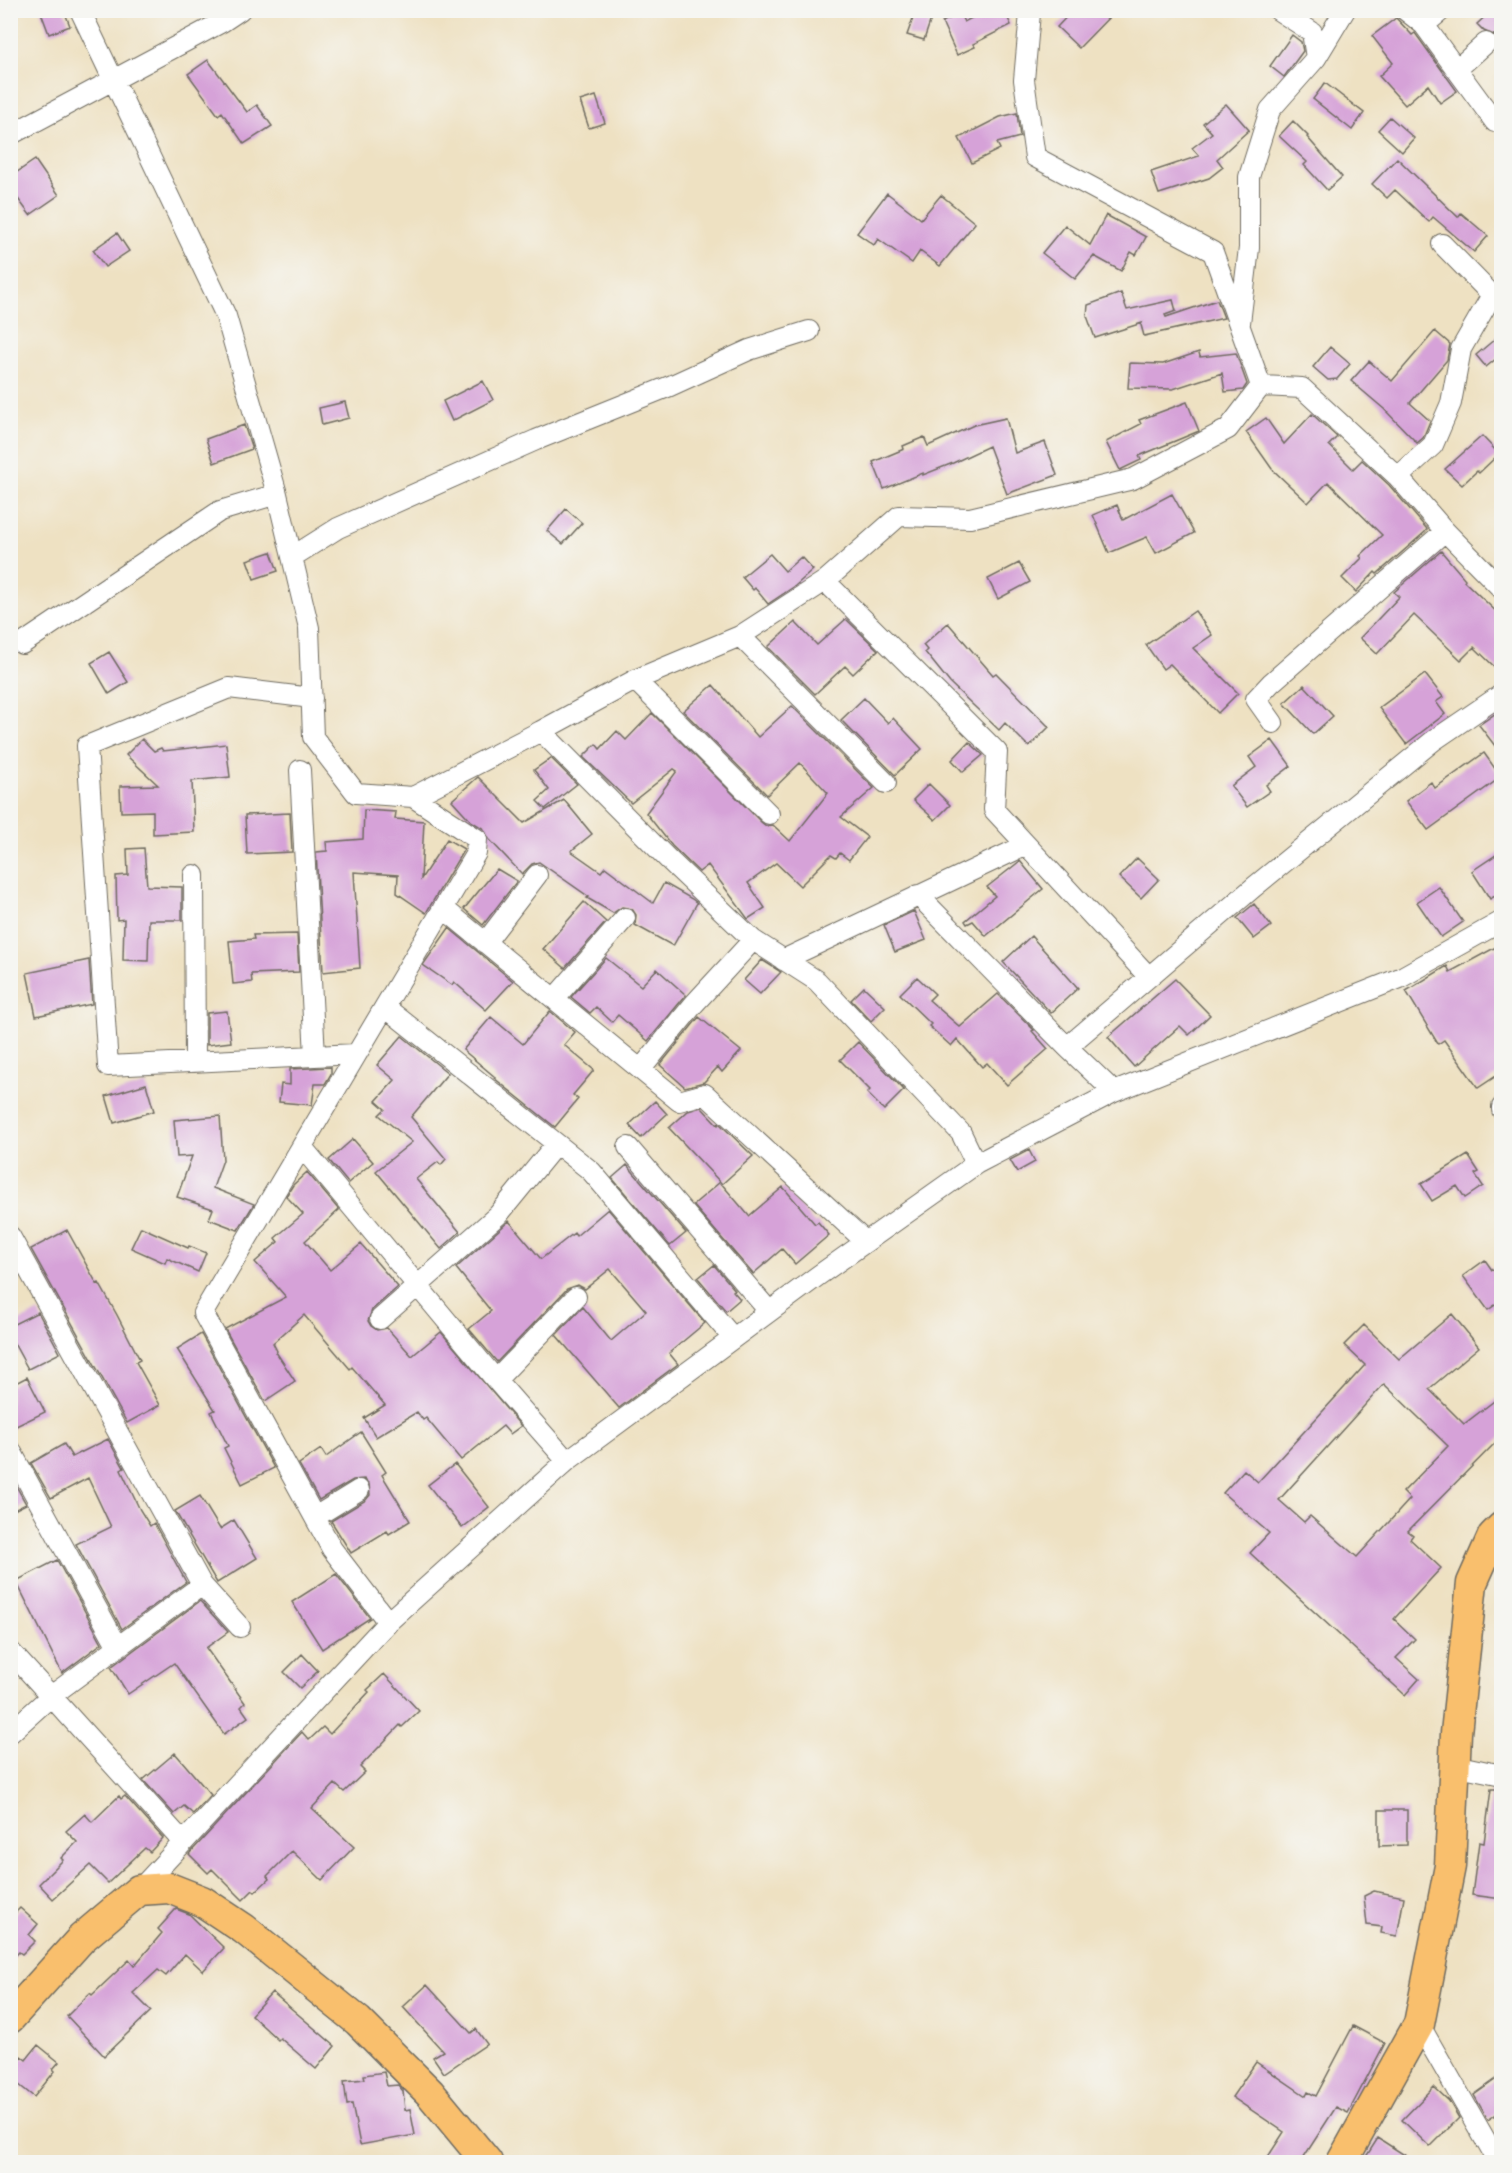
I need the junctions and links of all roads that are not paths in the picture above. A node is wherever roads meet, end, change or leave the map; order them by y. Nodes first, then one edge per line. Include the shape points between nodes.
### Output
1 (80, 10) edge
2 (240, 10) edge
3 (1026, 10) edge
4 (1278, 10) edge
5 (1345, 10) edge
6 (1405, 10) edge
7 (1442, 10) edge
8 (1424, 25) junction
9 (1486, 43) dead end
10 (1316, 58) junction
11 (1456, 69) junction
12 (113, 81) junction
13 (1502, 114) edge
14 (10, 135) edge
15 (1442, 244) dead end
16 (1239, 325) junction
17 (809, 331) dead end
18 (1262, 386) junction
19 (1398, 477) junction
20 (277, 494) junction
21 (1445, 531) junction
22 (292, 558) junction
23 (825, 581) junction
24 (1502, 589) edge
25 (740, 636) junction
26 (22, 644) dead end
27 (635, 680) junction
28 (1502, 694) edge
29 (312, 699) junction
30 (1273, 723) dead end
31 (541, 731) junction
32 (300, 770) dead end
33 (886, 783) dead end
34 (413, 797) junction
35 (769, 814) dead end
36 (1026, 845) junction
37 (194, 875) dead end
38 (537, 875) dead end
39 (918, 894) junction
40 (443, 908) junction
41 (625, 918) dead end
42 (1502, 921) edge
43 (753, 940) junction
44 (485, 943) junction
45 (783, 960) junction
46 (1149, 977) junction
47 (554, 999) junction
48 (385, 1007) junction
49 (1067, 1047) junction
50 (357, 1054) junction
51 (315, 1056) junction
52 (195, 1062) junction
53 (641, 1069) junction
54 (1114, 1092) junction
55 (556, 1143) junction
56 (302, 1147) junction
57 (628, 1147) dead end
58 (975, 1164) junction
59 (10, 1236) edge
60 (866, 1242) junction
61 (418, 1286) junction
62 (576, 1297) dead end
63 (770, 1311) junction
64 (380, 1319) dead end
65 (733, 1338) junction
66 (496, 1380) junction
67 (10, 1449) edge
68 (567, 1461) junction
69 (359, 1490) dead end
70 (315, 1517) junction
71 (1502, 1527) edge
72 (202, 1585) junction
73 (388, 1622) junction
74 (240, 1627) dead end
75 (118, 1647) junction
76 (10, 1651) edge
77 (51, 1696) junction
78 (10, 1733) edge
79 (1454, 1765) junction
80 (1502, 1775) edge
81 (183, 1842) junction
82 (139, 1890) junction
83 (10, 2018) edge
84 (1419, 2024) junction
85 (487, 2163) edge
86 (1342, 2163) edge
87 (1498, 2163) edge

1 - 12 street
2 - 12 street
3 - 16 street via 1030,13 1024,80 1035,158 1213,252
4 - 10 street via 1312,32
5 - 10 street
6 - 8 street
7 - 8 street
8 - 11 street
9 - 11 street
10 - 16 street via 1270,110 1249,177 1249,248
11 - 13 street via 1495,122
12 - 14 street
12 - 20 street via 226,316
15 - 19 street via 1492,295 1461,349 1451,403 1433,444
16 - 18 street
17 - 22 street via 749,350 536,440 338,528
18 - 19 street via 1302,388
18 - 23 street via 1228,429 1133,479 970,518 899,516
19 - 21 street
20 - 22 street
20 - 26 street via 220,511
21 - 24 street
21 - 30 street via 1270,683 1256,699
22 - 29 street via 309,628
23 - 25 street
23 - 36 street via 997,752 994,810
25 - 27 street
25 - 33 street
27 - 31 street
27 - 35 street
28 - 46 street via 1433,741
29 - 34 street via 313,737 356,793
29 - 52 street via 229,688 87,746 108,1066
31 - 34 street
31 - 43 street
32 - 51 street
34 - 40 street via 477,839 476,853
36 - 39 street
36 - 46 street
37 - 52 street
38 - 44 street
39 - 45 street
39 - 49 street
40 - 44 street
40 - 48 street
41 - 47 street
42 - 54 street via 1400,978
43 - 45 street
43 - 53 street
44 - 47 street
45 - 58 street via 817,981 962,1133
46 - 49 street
47 - 53 street
48 - 50 street
48 - 55 street
49 - 54 street
50 - 51 street
50 - 56 street
51 - 52 street
53 - 60 street via 679,1101 705,1094
54 - 58 street
55 - 61 street via 498,1215
55 - 65 street via 591,1171
56 - 61 street
56 - 70 street via 203,1313
57 - 63 street
58 - 60 street
59 - 72 street
60 - 63 street
61 - 64 street
61 - 66 street
62 - 66 street
63 - 65 street
65 - 68 street
66 - 68 street
67 - 75 street
68 - 73 street
69 - 70 street
70 - 73 street via 332,1549
71 - 79 main road via 1493,1536 1472,1583
72 - 74 street
72 - 75 street
73 - 81 street
75 - 77 street
76 - 77 street
77 - 78 street
77 - 81 street
79 - 80 street
79 - 84 main road via 1450,1866
81 - 82 street
82 - 83 main road via 81,1938
82 - 85 main road via 169,1888 202,1901 244,1929 358,2021 430,2093
84 - 86 main road
84 - 87 street

